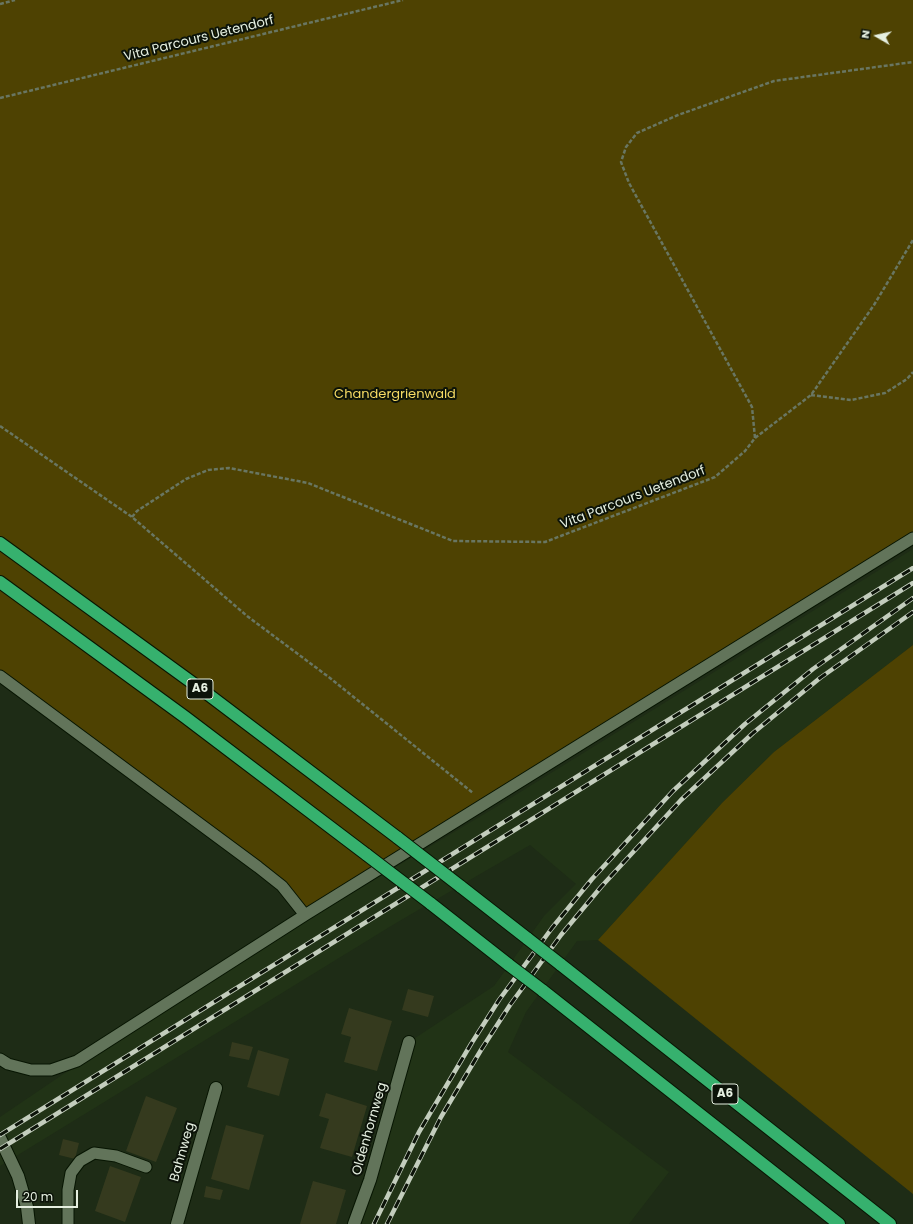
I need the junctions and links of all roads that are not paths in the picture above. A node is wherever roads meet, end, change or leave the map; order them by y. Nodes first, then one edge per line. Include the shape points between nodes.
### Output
1 (913, 538) edge
2 (0, 543) edge
3 (0, 582) edge
4 (0, 676) edge
5 (305, 915) junction
6 (409, 1042) dead end
7 (0, 1059) edge
8 (216, 1088) dead end
9 (0, 1138) edge
10 (146, 1167) dead end
11 (29, 1224) edge
12 (68, 1224) edge
13 (177, 1224) edge
14 (354, 1224) edge
15 (839, 1224) edge
16 (890, 1224) edge

1 - 5 lane
2 - 16 highway, A6, bridge via 205,692 398,838
3 - 15 highway, A6, bridge via 173,708 430,903
4 - 5 lane via 258,866 282,886
5 - 7 lane via 78,1061 52,1070 31,1070 8,1064
6 - 14 street, Oldenhornweg via 370,1180
8 - 13 street, Bahnweg
9 - 11 street via 18,1176
10 - 12 lane via 116,1156 94,1153 80,1161 70,1178

